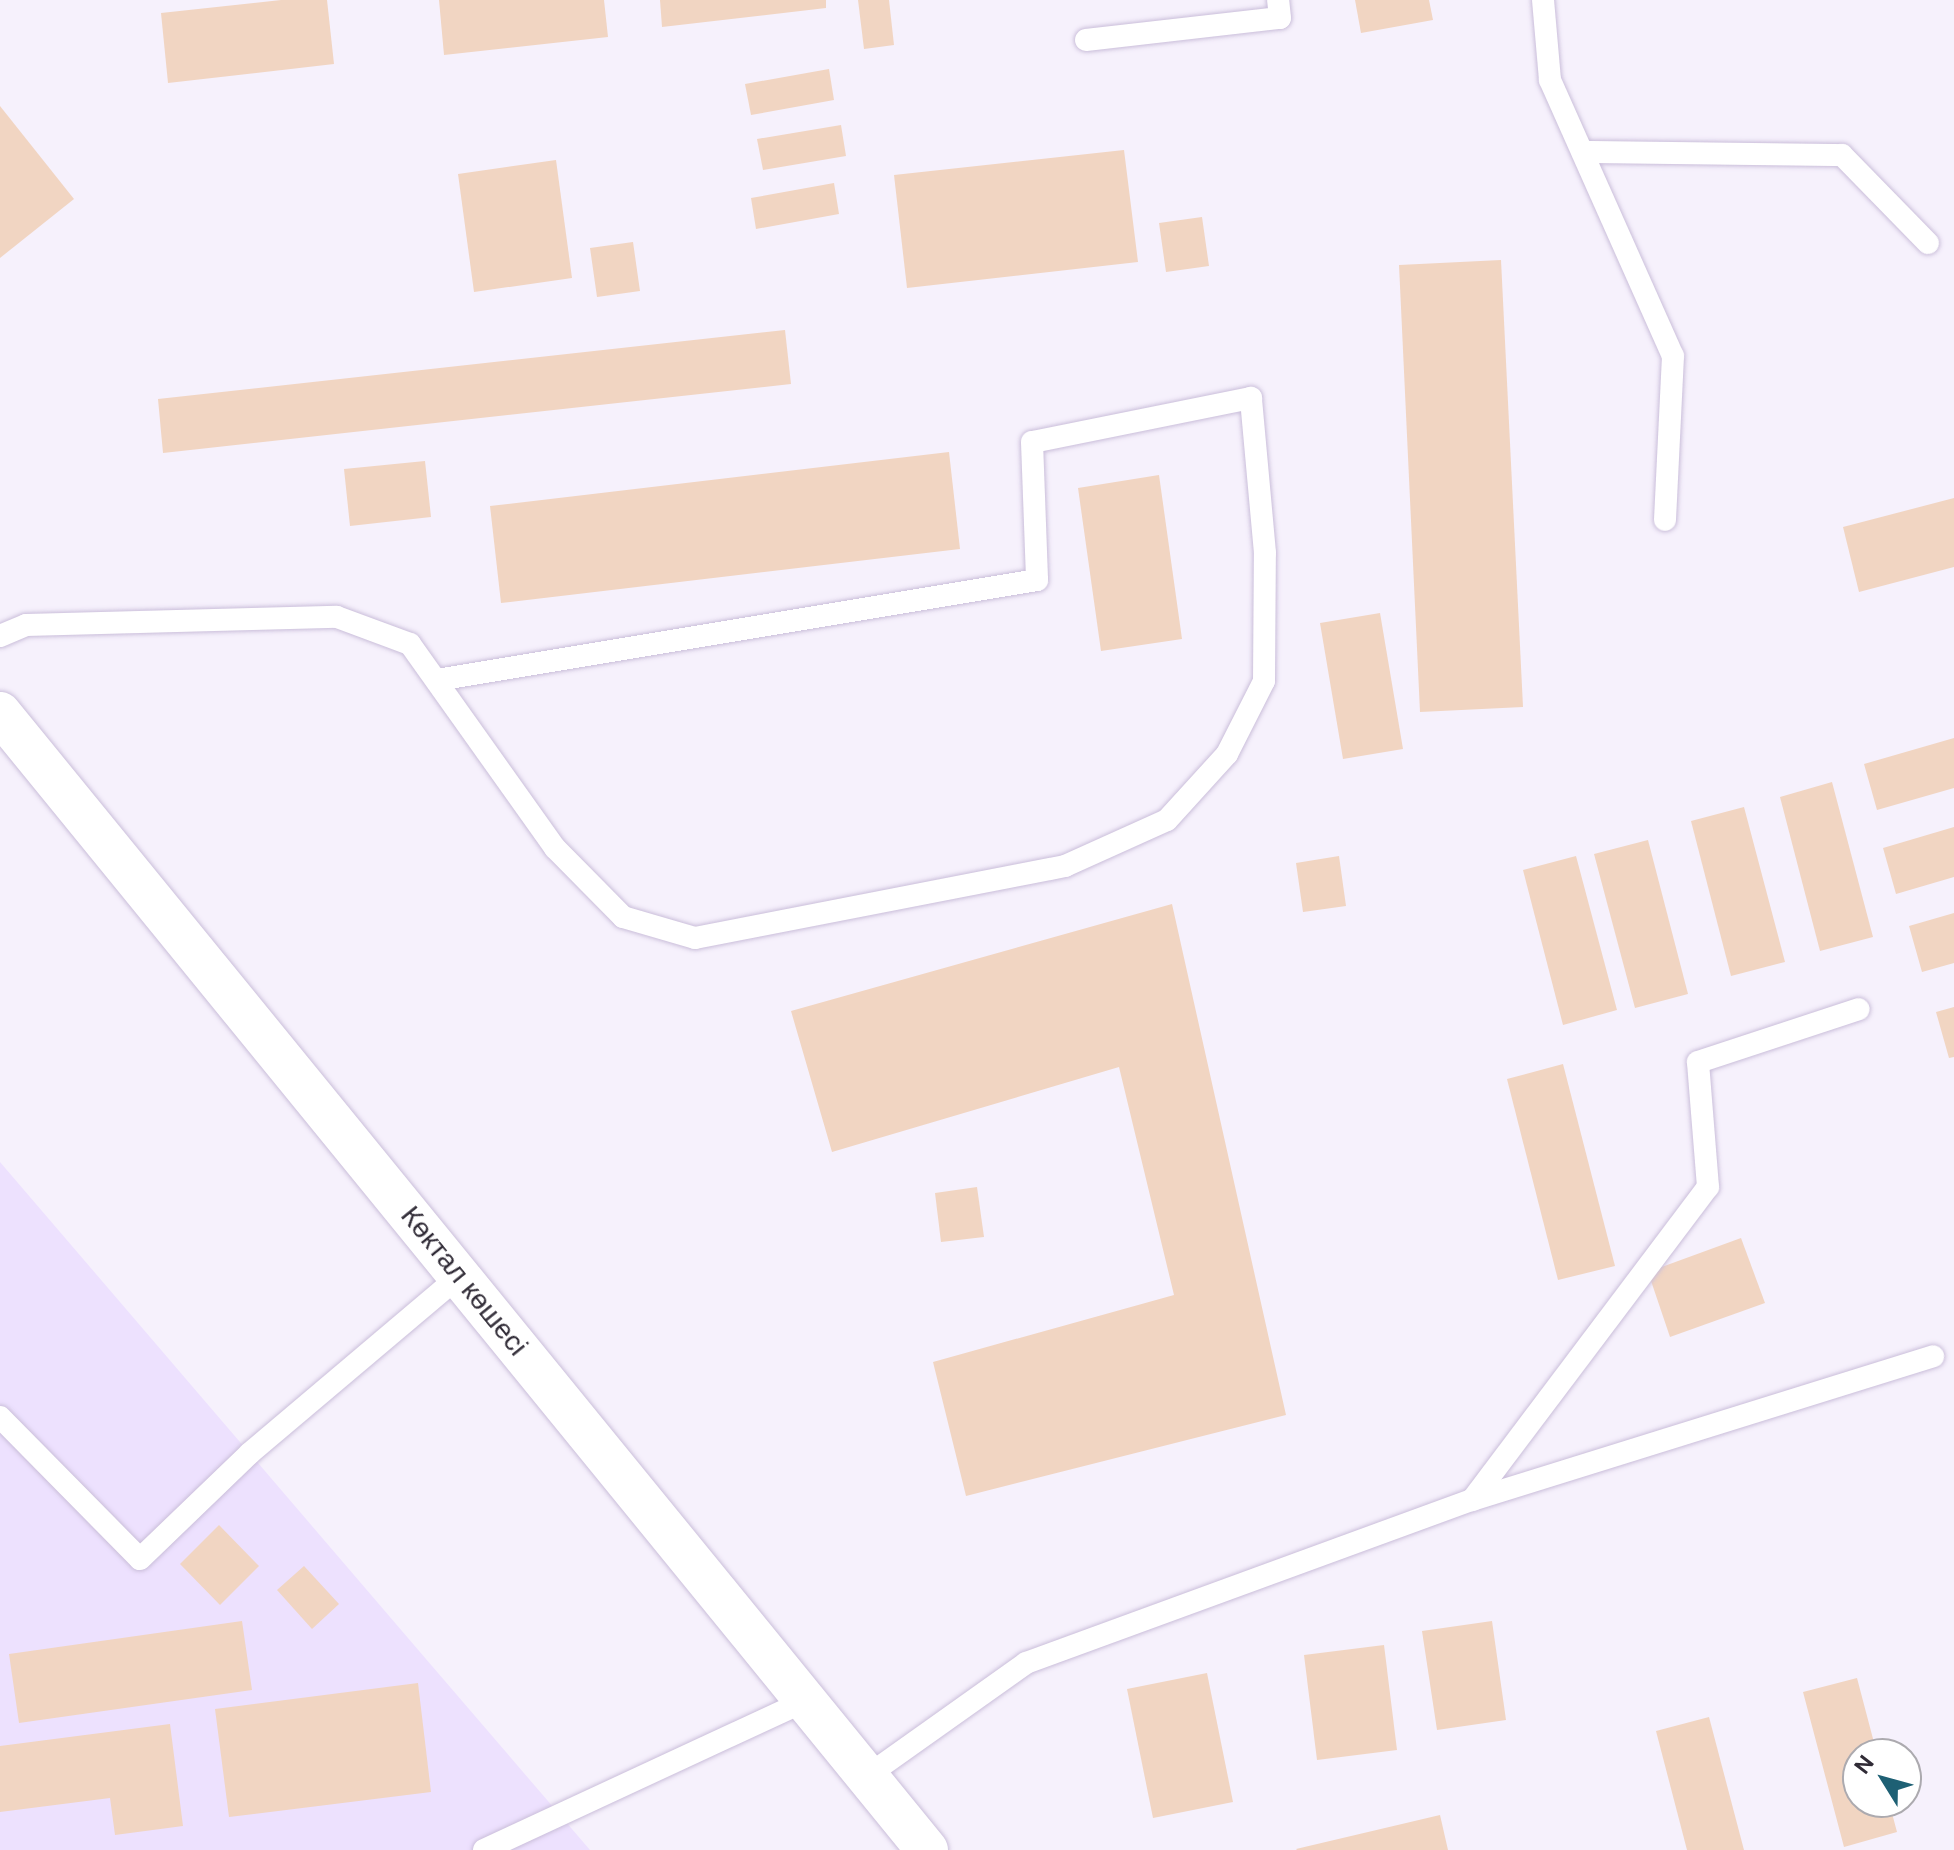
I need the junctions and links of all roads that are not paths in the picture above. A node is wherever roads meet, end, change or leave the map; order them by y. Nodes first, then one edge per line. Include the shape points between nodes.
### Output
1 (1278, 0) edge
2 (1543, 0) edge
3 (1086, 40) dead end
4 (1583, 152) junction
5 (1928, 243) dead end
6 (1665, 520) dead end
7 (0, 636) edge
8 (437, 680) junction
9 (0, 713) edge
10 (1859, 1009) dead end
11 (461, 1275) junction
12 (1933, 1356) dead end
13 (0, 1417) edge
14 (1472, 1500) junction
15 (805, 1701) junction
16 (867, 1776) junction
17 (484, 1850) edge
18 (927, 1850) edge

1 - 3 lane via 1280,18
2 - 4 lane via 1550,80
4 - 5 lane via 1842,155
4 - 6 lane via 1673,356
7 - 8 lane via 26,625 337,617 410,644
8 - 8 lane via 555,848 623,917 695,938 1065,866 1167,820 1227,754 1264,681 1265,553 1251,398 1032,442 1037,580
9 - 11 street, Көктал көшесі
10 - 14 lane via 1698,1062 1708,1187
11 - 13 lane via 250,1453 140,1559
11 - 15 street, Көктал көшесі
12 - 14 lane
14 - 16 lane via 1026,1663
15 - 16 street, Көктал көшесі
15 - 17 lane
16 - 18 street, Көктал көшесі

